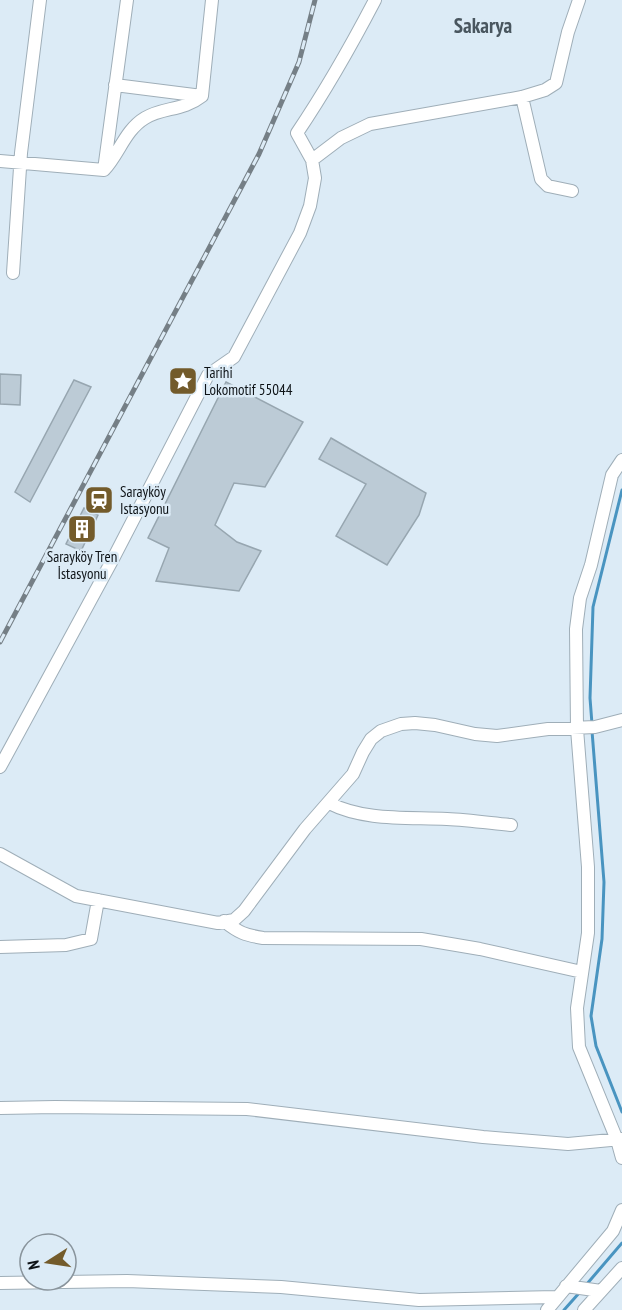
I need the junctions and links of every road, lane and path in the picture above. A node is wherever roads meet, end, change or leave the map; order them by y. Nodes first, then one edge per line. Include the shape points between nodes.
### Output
1 (40, 0) edge
2 (127, 0) edge
3 (212, 0) edge
4 (375, 0) edge
5 (579, 0) edge
6 (115, 85) junction
7 (202, 96) junction
8 (522, 97) junction
9 (312, 160) junction
10 (0, 161) edge
11 (20, 163) junction
12 (104, 170) junction
13 (572, 191) dead end
14 (13, 273) dead end
15 (622, 460) edge
16 (622, 720) edge
17 (579, 729) junction
18 (0, 767) edge
19 (328, 803) junction
20 (511, 825) dead end
21 (0, 854) edge
22 (98, 900) junction
23 (224, 921) junction
24 (0, 947) edge
25 (582, 972) junction
26 (0, 1108) edge
27 (619, 1140) edge
28 (622, 1158) edge
29 (622, 1210) edge
30 (622, 1268) edge
31 (0, 1283) edge
32 (571, 1287) junction
33 (596, 1291) junction
34 (556, 1297) junction
35 (546, 1310) edge
36 (584, 1310) edge

1 - 11 street
2 - 6 street
3 - 7 street
4 - 9 street via 297,132
5 - 8 street via 556,82
6 - 7 street
6 - 12 street
7 - 12 street via 191,104 144,118
8 - 9 street via 370,124 341,138
8 - 13 street via 541,179 548,186
9 - 18 street via 315,178 300,233 234,357 208,375
10 - 11 street
11 - 12 street
11 - 14 street
15 - 17 street via 612,475 580,598 576,628
16 - 17 street
17 - 19 street via 497,736 415,723 390,727 371,739 354,774
17 - 25 street via 588,867 588,933
19 - 20 street via 358,814
19 - 23 street via 244,911 234,920
21 - 22 street via 76,896
22 - 23 street
22 - 24 street via 91,939 66,945
23 - 25 street via 238,932 263,938 421,939
25 - 27 street via 577,1008 579,1047
26 - 27 street via 247,1109 483,1137 568,1144
27 - 28 street
29 - 32 street via 613,1232
30 - 33 street
31 - 34 street via 127,1281 269,1287 419,1300
32 - 33 street
32 - 34 street
33 - 36 street
34 - 35 street

